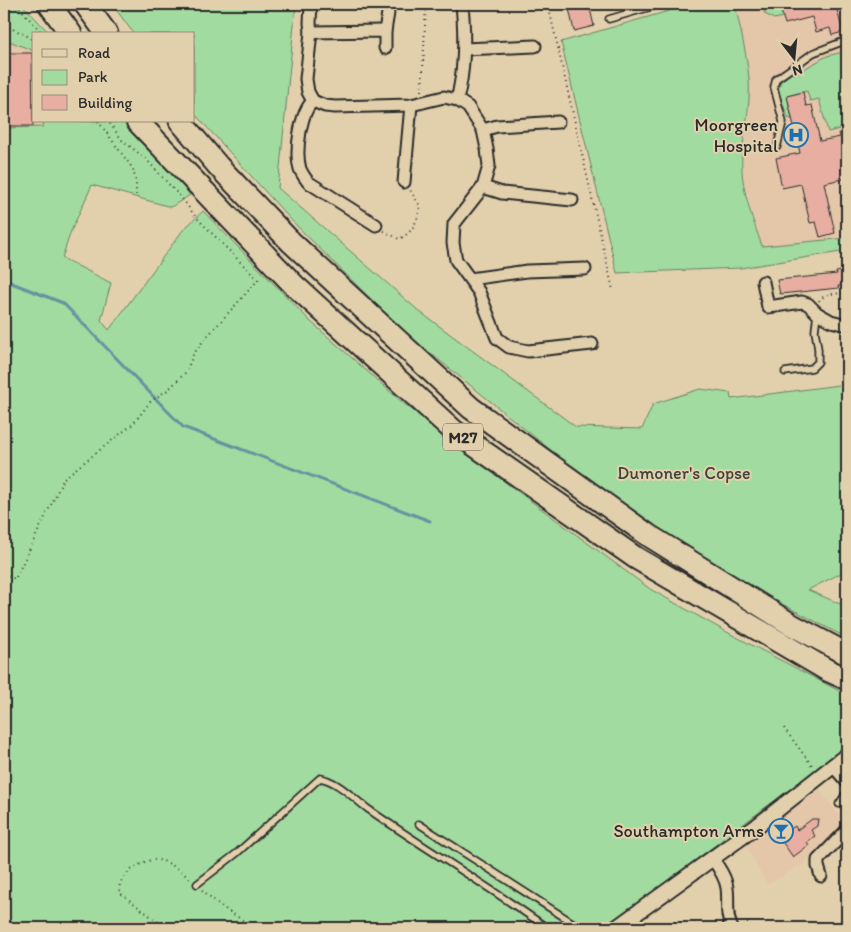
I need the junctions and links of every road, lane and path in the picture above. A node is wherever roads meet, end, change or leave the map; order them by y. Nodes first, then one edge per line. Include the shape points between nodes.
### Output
1 (16, 4) edge
2 (50, 4) edge
3 (85, 4) edge
4 (311, 4) edge
5 (426, 4) edge
6 (462, 4) edge
7 (548, 4) edge
8 (661, 4) edge
9 (388, 13) dead end
10 (609, 19) dead end
11 (4, 25) edge
12 (385, 31) junction
13 (41, 32) edge
14 (70, 32) edge
15 (106, 32) edge
16 (311, 32) junction
17 (32, 40) edge
18 (847, 40) edge
19 (535, 46) dead end
20 (385, 48) dead end
21 (464, 49) junction
22 (457, 100) junction
23 (314, 102) junction
24 (416, 103) junction
25 (99, 122) edge
26 (109, 122) edge
27 (138, 122) edge
28 (181, 122) edge
29 (558, 122) dead end
30 (483, 130) junction
31 (777, 147) dead end
32 (404, 182) joint
33 (483, 186) junction
34 (136, 195) dead end
35 (572, 200) dead end
36 (376, 225) joint
37 (585, 269) dead end
38 (470, 279) junction
39 (763, 282) dead end
40 (613, 290) dead end
41 (847, 292) edge
42 (817, 313) junction
43 (847, 325) edge
44 (592, 344) dead end
45 (785, 372) dead end
46 (4, 573) edge
47 (847, 654) edge
48 (847, 679) edge
49 (784, 728) dead end
50 (847, 755) edge
51 (833, 766) junction
52 (820, 776) junction
53 (847, 782) edge
54 (847, 792) edge
55 (839, 804) dead end
56 (419, 824) dead end
57 (847, 830) edge
58 (713, 859) junction
59 (821, 876) dead end
60 (196, 884) junction
61 (166, 928) edge
62 (255, 928) edge
63 (547, 928) edge
64 (581, 928) edge
65 (616, 928) edge
66 (732, 928) edge

1 - 13 path
2 - 14 highway
3 - 15 highway
4 - 16 street
5 - 24 path
6 - 21 street
7 - 40 path
8 - 10 lane
9 - 12 street
11 - 17 path
12 - 16 street
12 - 20 street
16 - 23 street via 306,78 308,92
18 - 31 lane via 813,53 776,79 774,87 783,122
19 - 21 street
21 - 22 street
22 - 24 street via 444,97
22 - 30 street via 468,107
23 - 24 street via 335,107
23 - 36 street via 303,119 299,145 302,173 308,182
24 - 32 street
25 - 34 path via 133,169
26 - 46 path via 122,140 146,159 258,280 203,341 186,372 151,401 133,424 64,478 15,579
27 - 48 highway, M27 via 294,285 454,430 636,558
28 - 47 highway, M27 via 291,242 471,408 648,535 792,626
29 - 30 street
30 - 33 street via 489,166
32 - 36 path via 420,206 414,228 399,239
33 - 35 street via 502,193
33 - 38 street via 454,224 456,260
37 - 38 street via 528,271
38 - 44 street via 479,292 497,338 509,347 528,351
39 - 42 street via 768,307 802,302
41 - 42 path via 822,297
42 - 43 street
42 - 45 lane via 818,362 812,368
49 - 52 path
50 - 51 street
51 - 52 street
51 - 53 street
52 - 58 street
54 - 55 lane
56 - 64 lane
57 - 59 street via 818,860
58 - 65 street
58 - 66 street via 727,886 727,912
60 - 61 path via 167,863 155,859 140,864 124,877 120,893
60 - 62 path
60 - 63 lane via 237,853 320,778

